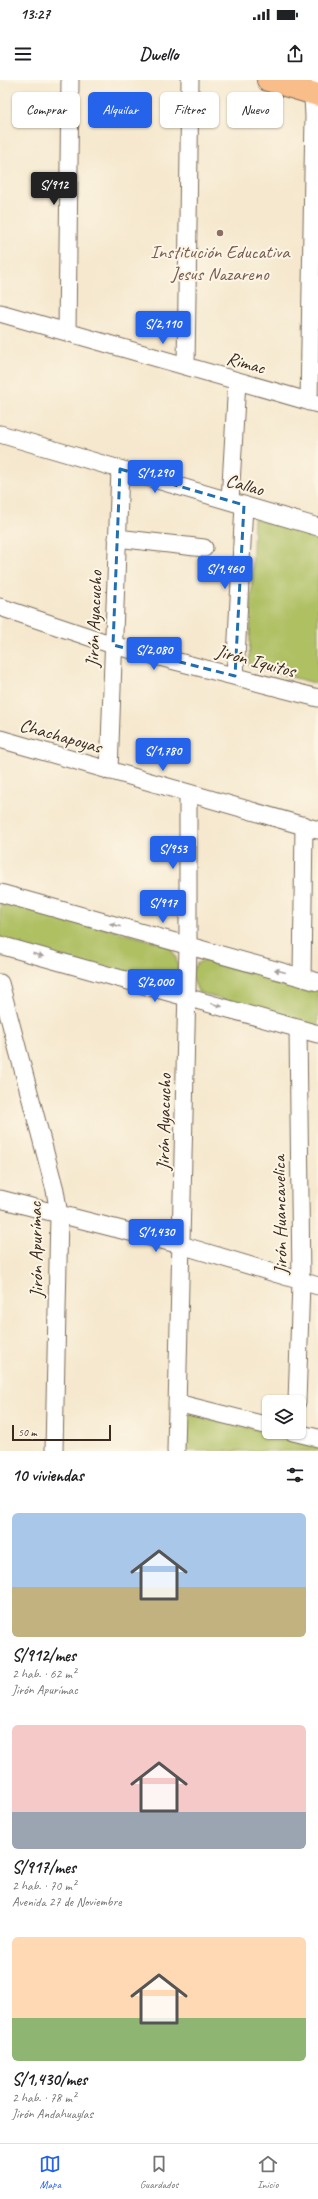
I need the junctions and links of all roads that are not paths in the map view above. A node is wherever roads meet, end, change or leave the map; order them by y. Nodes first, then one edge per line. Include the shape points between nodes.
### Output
1 (70, 80) edge
2 (190, 80) edge
3 (268, 80) edge
4 (314, 89) edge
5 (0, 313) edge
6 (67, 332) junction
7 (186, 366) junction
8 (237, 381) junction
9 (314, 403) edge
10 (0, 434) edge
11 (120, 469) junction
12 (237, 503) junction
13 (318, 526) edge
14 (117, 538) junction
15 (204, 548) dead end
16 (0, 607) edge
17 (113, 645) junction
18 (235, 676) junction
19 (318, 698) edge
20 (0, 739) edge
21 (108, 771) junction
22 (188, 794) junction
23 (311, 828) edge
24 (0, 893) edge
25 (0, 945) edge
26 (188, 946) junction
27 (310, 979) edge
28 (0, 983) edge
29 (186, 997) junction
30 (298, 1028) junction
31 (318, 1034) edge
32 (0, 1199) edge
33 (59, 1215) junction
34 (181, 1245) junction
35 (301, 1282) junction
36 (318, 1286) edge
37 (297, 1395) edge
38 (177, 1403) junction
39 (262, 1424) edge
40 (306, 1435) edge
41 (318, 1438) edge
42 (54, 1451) edge
43 (176, 1451) edge

1 - 6 street
2 - 7 street
3 - 4 main road
4 - 9 street
5 - 6 street, Rimac
6 - 7 street, Rimac
7 - 8 street, Rimac
8 - 9 street, Rimac
8 - 12 street
10 - 11 street, Callao
11 - 12 street, Callao
11 - 14 street, Jirón Ayacucho
12 - 13 street, Callao
12 - 18 street
14 - 15 street
14 - 17 street, Jirón Ayacucho
16 - 17 street, Jirón Iquitos
17 - 18 street, Jirón Iquitos
17 - 21 street, Jirón Ayacucho
18 - 19 street, Jirón Iquitos
20 - 21 street, Chachapoyas
21 - 22 street, Chachapoyas
22 - 23 street, Chachapoyas
22 - 26 street, Jirón Ayacucho
23 - 27 street
26 -> 24 street
25 -> 29 street
27 -> 26 street
26 - 29 street, Jirón Ayacucho
28 - 33 street, Jirón Apurímac via 55,1190
29 -> 30 street
29 - 34 street, Jirón Ayacucho
30 - 31 street
30 - 35 street, Jirón Huancavelica
32 - 33 street
33 - 34 street
33 - 42 street, Jirón Apurímac
34 - 35 street
34 - 38 street, Jirón Ayacucho
35 - 36 street
35 - 37 street, Jirón Huancavelica
38 - 39 street
38 - 43 street, Jirón Ayacucho
40 - 41 street

